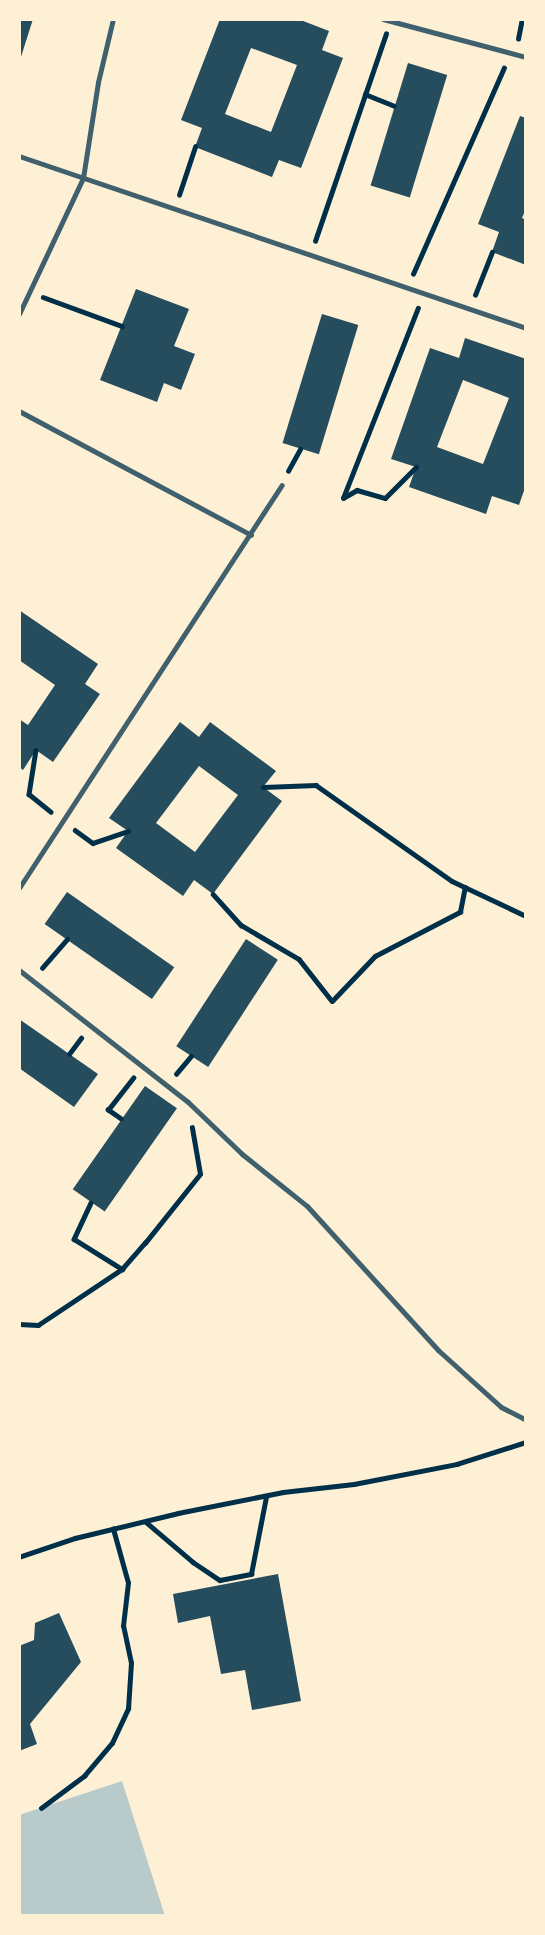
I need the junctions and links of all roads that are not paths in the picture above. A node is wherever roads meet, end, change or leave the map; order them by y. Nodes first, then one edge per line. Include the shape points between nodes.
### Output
1 (113, 19) edge
2 (383, 19) edge
3 (526, 57) edge
4 (19, 156) edge
5 (83, 177) junction
6 (19, 314) edge
7 (526, 328) edge
8 (19, 411) edge
9 (282, 485) road end
10 (251, 535) junction
11 (19, 888) edge
12 (19, 970) edge
13 (526, 1420) edge

1 - 5 lane
2 - 3 lane
4 - 5 lane
5 - 6 lane
5 - 7 lane
8 - 10 lane
9 - 10 lane
10 - 11 lane via 161,665
12 - 13 lane via 188,1102 242,1154 307,1206 438,1350 501,1407

